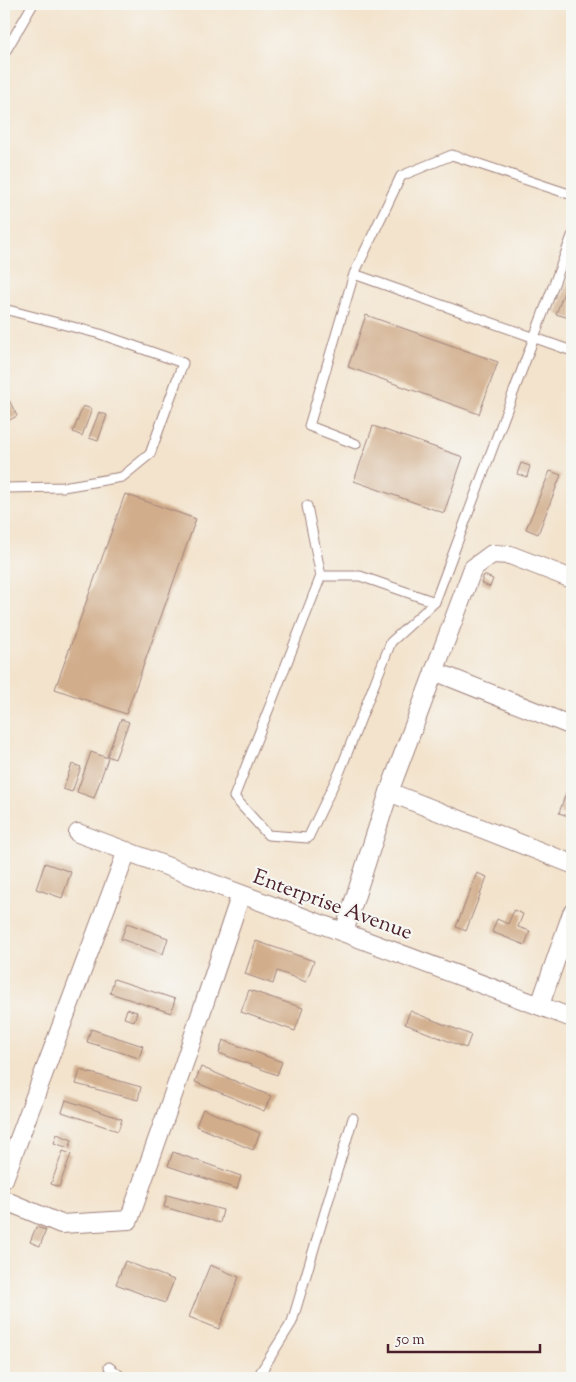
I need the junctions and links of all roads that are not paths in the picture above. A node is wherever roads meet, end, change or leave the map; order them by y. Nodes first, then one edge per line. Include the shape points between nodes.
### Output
1 (33, 4) edge
2 (4, 54) edge
3 (572, 195) edge
4 (572, 236) edge
5 (354, 274) junction
6 (4, 309) edge
7 (533, 338) junction
8 (572, 351) edge
9 (356, 444) dead end
10 (4, 488) edge
11 (307, 506) dead end
12 (321, 576) junction
13 (572, 579) edge
14 (435, 602) junction
15 (434, 671) junction
16 (572, 726) edge
17 (389, 792) junction
18 (78, 833) dead end
19 (127, 851) junction
20 (572, 864) edge
21 (242, 894) junction
22 (572, 913) edge
23 (344, 932) junction
24 (540, 1006) junction
25 (572, 1018) edge
26 (353, 1118) dead end
27 (4, 1179) edge
28 (4, 1200) edge
29 (109, 1367) dead end
30 (123, 1378) edge
31 (258, 1378) edge

1 - 2 lane
3 - 5 lane via 452,156 401,176
4 - 7 lane
5 - 7 lane
5 - 9 lane via 309,426
6 - 10 lane via 100,334 183,363 150,454 122,477 63,487
7 - 8 lane
7 - 14 lane
11 - 12 lane
12 - 14 lane via 360,576
12 - 14 lane via 234,797 268,835 308,838 340,771 391,642
13 - 15 street via 510,555 492,554 473,568
15 - 16 street
15 - 17 street
17 - 20 street
17 - 23 street
18 - 19 street, Enterprise Avenue
19 - 21 street, Enterprise Avenue
19 - 27 street
21 - 23 street, Enterprise Avenue
21 - 28 street via 129,1220 60,1224
22 - 24 street
23 - 24 street, Enterprise Avenue
24 - 25 street, Enterprise Avenue
26 - 31 lane via 292,1322
29 - 30 lane

